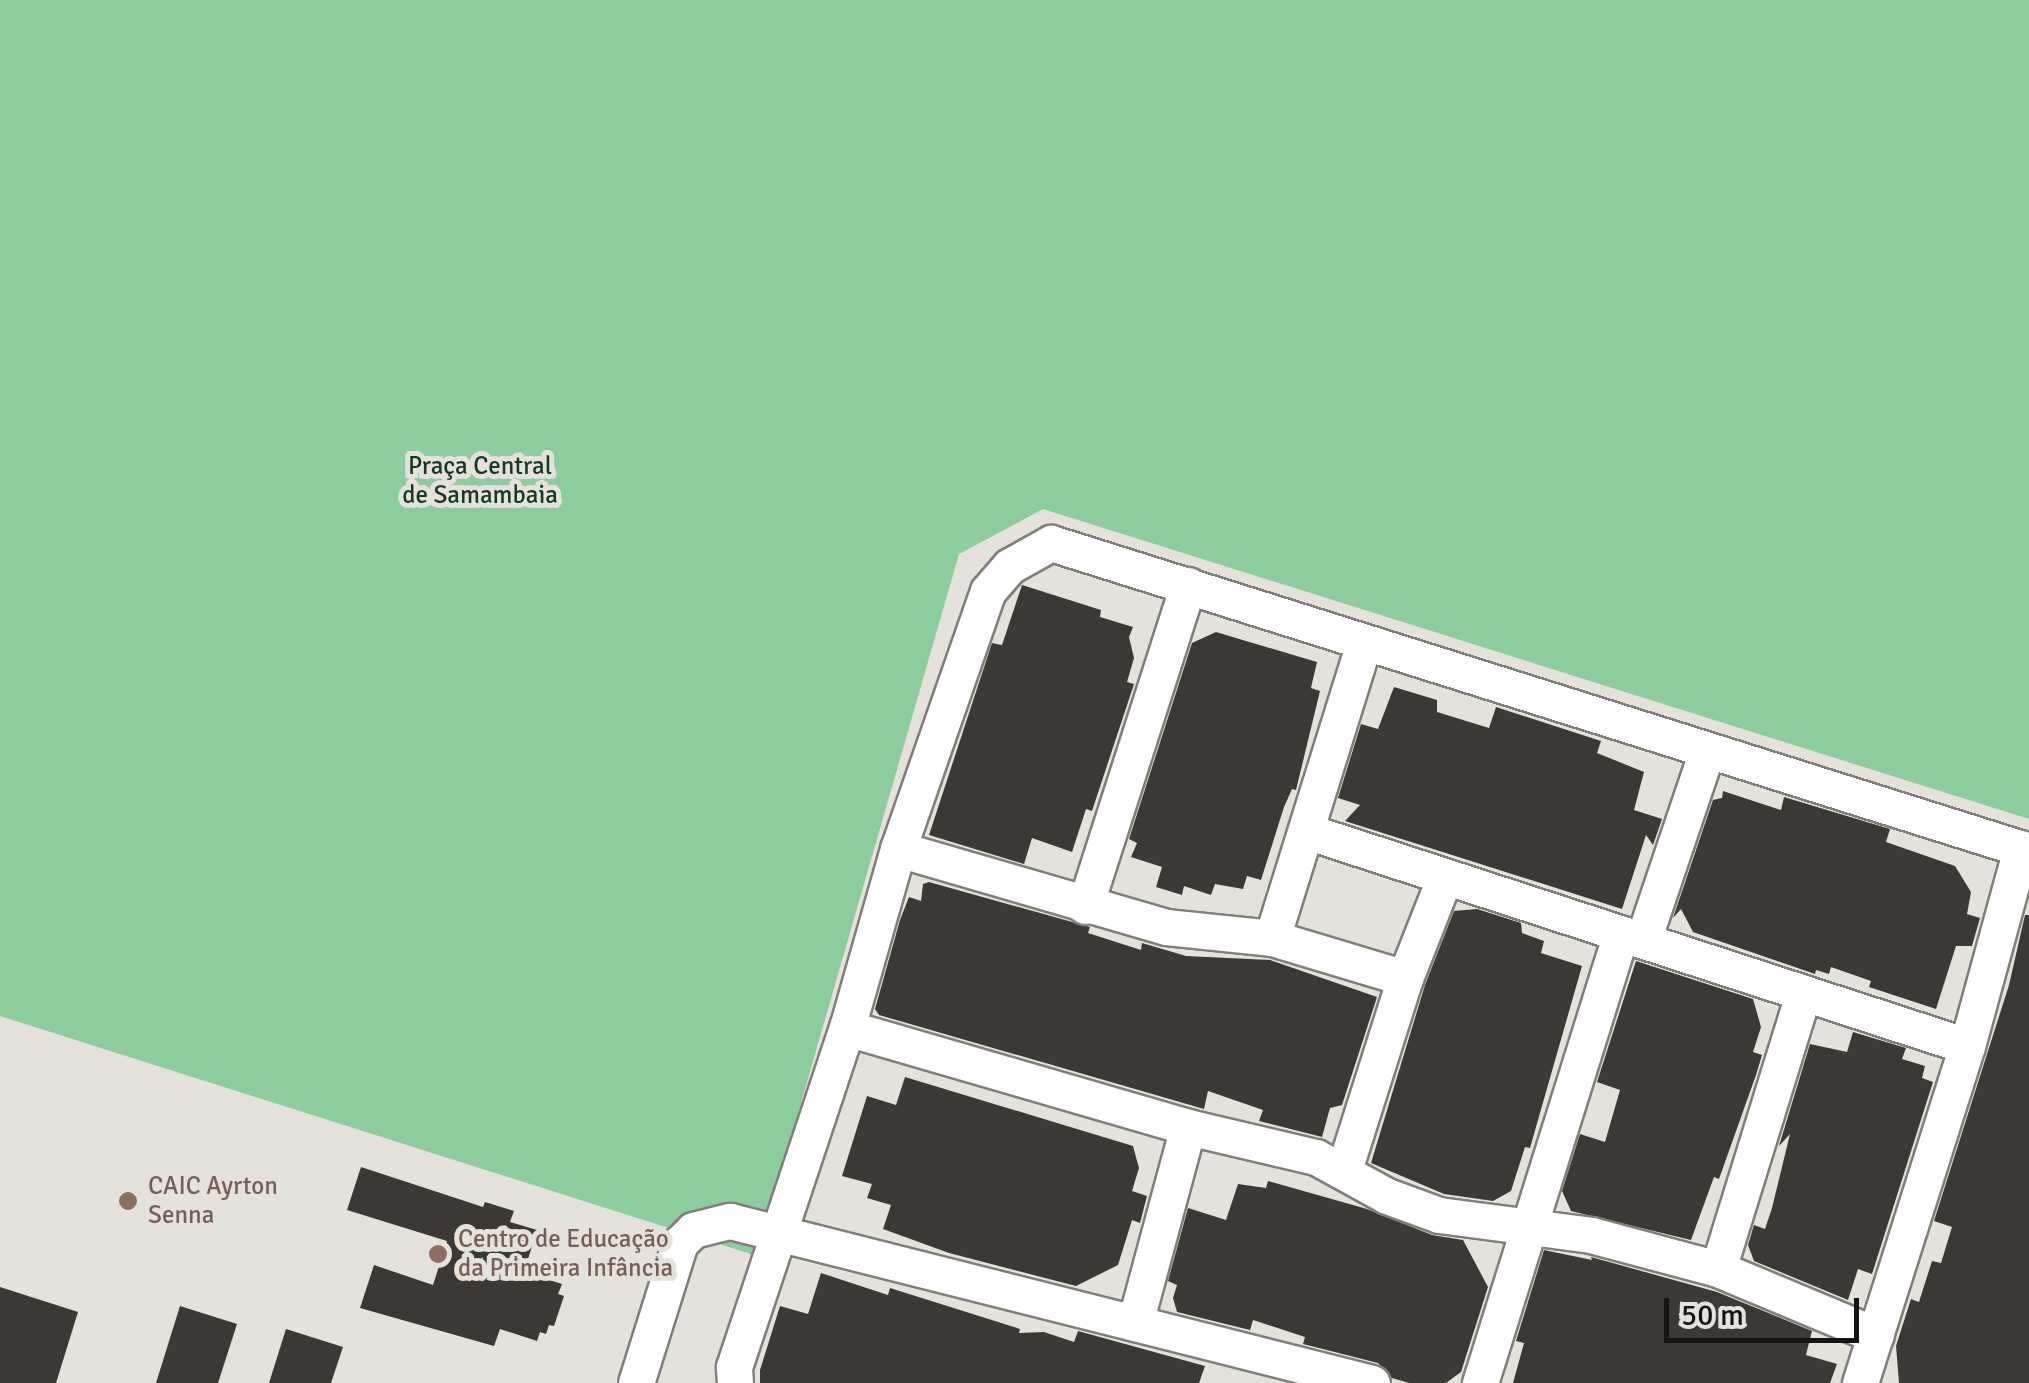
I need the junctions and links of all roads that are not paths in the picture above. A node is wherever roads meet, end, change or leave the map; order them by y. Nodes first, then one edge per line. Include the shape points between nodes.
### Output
1 (1188, 585) junction
2 (1364, 643) junction
3 (1707, 751) junction
4 (1306, 831) junction
5 (898, 849) junction
6 (2025, 850) edge
7 (1444, 879) junction
8 (1085, 906) junction
9 (1632, 937) junction
10 (1272, 938) junction
11 (1406, 978) junction
12 (1803, 995) junction
13 (847, 1028) junction
14 (1968, 1046) junction
15 (1188, 1128) junction
16 (1344, 1170) junction
17 (1529, 1230) junction
18 (777, 1231) junction
19 (1718, 1269) junction
20 (1135, 1323) junction
21 (1876, 1335) junction
22 (1318, 1377) edge
23 (1864, 1382) edge
24 (636, 1383) edge
25 (735, 1383) edge
26 (1372, 1383) edge
27 (1480, 1383) edge

1 - 2 street
1 - 5 street via 1051,542 1010,566 988,591
1 - 8 street
2 - 3 street
2 - 4 street
3 - 6 street
3 - 9 street
4 - 7 street
4 - 10 street
5 - 8 street
5 - 13 street
6 - 14 street
7 - 9 street
7 - 11 street
8 - 10 street via 1166,927
9 - 12 street
9 - 17 street
10 - 11 street
11 - 16 street
12 - 14 street
12 - 19 street
13 - 15 street
13 - 18 street
14 - 21 street
15 - 16 street via 1267,1142
15 - 20 street
16 - 17 street via 1387,1196 1440,1215
17 - 19 street via 1590,1235
17 - 27 street
18 - 20 street
18 - 24 street via 730,1221 693,1230 680,1243
18 - 25 street via 734,1367
19 - 21 street
20 - 22 street
21 - 23 street
22 - 26 street

